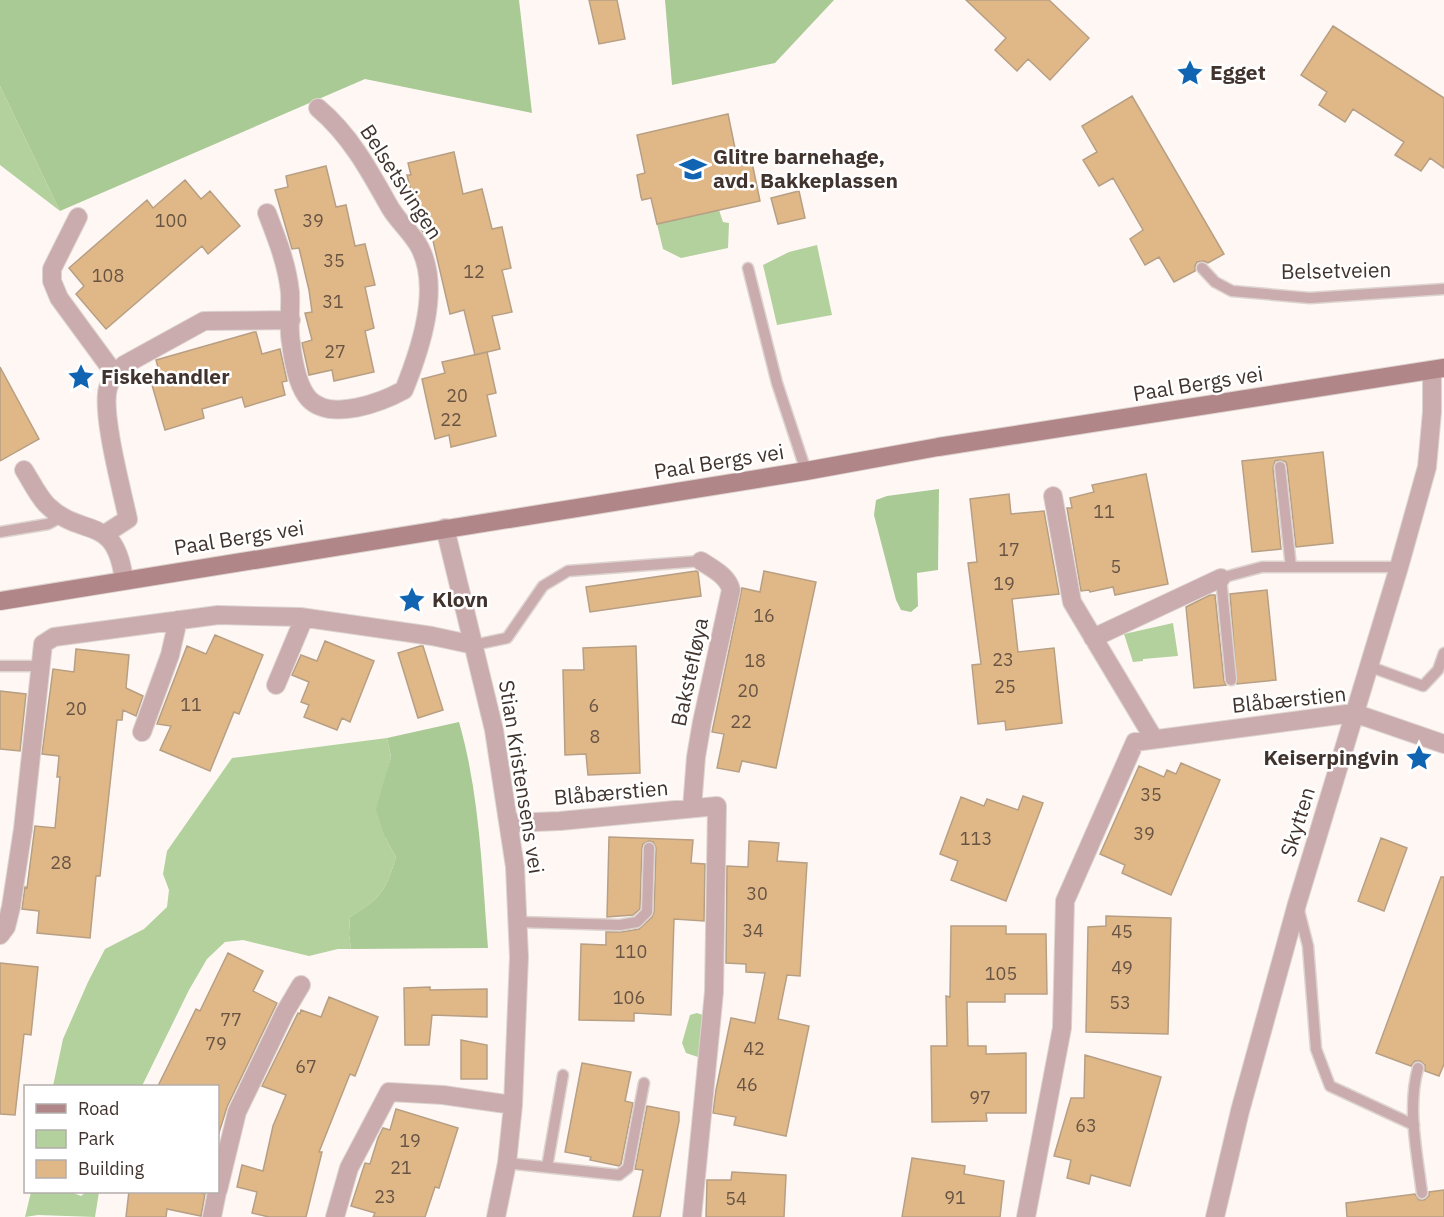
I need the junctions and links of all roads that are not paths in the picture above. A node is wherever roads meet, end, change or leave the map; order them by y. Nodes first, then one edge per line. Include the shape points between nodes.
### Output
1 (318, 108) dead end
2 (267, 213) dead end
3 (78, 217) dead end
4 (748, 268) dead end
5 (1202, 268) dead end
6 (1444, 289) edge
7 (291, 320) junction
8 (1438, 369) edge
9 (114, 373) junction
10 (1280, 467) dead end
11 (24, 470) dead end
12 (806, 471) junction
13 (1053, 496) dead end
14 (63, 516) junction
15 (445, 528) junction
16 (0, 532) edge
17 (105, 534) junction
18 (701, 561) joint
19 (1291, 567) junction
20 (1399, 567) junction
21 (1221, 578) junction
22 (124, 580) junction
23 (0, 601) edge
24 (304, 618) junction
25 (178, 620) junction
26 (1093, 638) junction
27 (474, 645) junction
28 (1444, 653) edge
29 (0, 666) edge
30 (39, 666) junction
31 (1368, 666) junction
32 (1231, 680) dead end
33 (276, 685) dead end
34 (1354, 713) junction
35 (142, 732) dead end
36 (1154, 739) junction
37 (1444, 744) edge
38 (692, 808) junction
39 (510, 823) junction
40 (649, 848) dead end
41 (1297, 904) junction
42 (518, 922) junction
43 (0, 935) edge
44 (301, 986) dead end
45 (1418, 1068) dead end
46 (563, 1075) dead end
47 (644, 1083) dead end
48 (513, 1105) junction
49 (1414, 1125) junction
50 (507, 1163) junction
51 (547, 1167) junction
52 (219, 1182) edge
53 (216, 1193) edge
54 (1422, 1193) dead end
55 (212, 1217) edge
56 (335, 1217) edge
57 (496, 1217) edge
58 (692, 1217) edge
59 (1026, 1217) edge
60 (1215, 1217) edge

1 - 7 street, Belsetsvingen via 337,124 367,166 392,213 420,248 428,272 429,297 418,357 404,390 382,402 337,410 310,400 302,388 290,341
2 - 7 street, Belsetsvingen via 283,255
3 - 9 street via 52,269 52,281 59,298
4 - 12 lane via 777,384
5 - 6 lane, Belsetveien via 1215,282 1232,291 1310,298
7 - 9 street via 204,321
8 - 12 street, Paal Bergs vei
8 - 20 street, Skytten via 1427,467
9 - 17 street via 107,390 108,422 128,519
10 - 19 lane
11 - 14 street via 46,505
12 - 15 street, Paal Bergs vei
13 - 26 street via 1072,602
14 - 16 lane via 48,524
14 - 17 street
15 - 22 street, Paal Bergs vei
15 - 27 street, Stian Kristensens vei
17 - 22 street via 121,559
18 - 27 lane via 568,571 543,586 507,638
18 - 38 street, Bakstefløya via 723,576 731,590 702,722
19 - 20 lane
19 - 21 lane via 1262,567
20 - 31 street, Skytten
21 - 26 street
21 - 32 lane
22 - 23 street, Paal Bergs vei
24 - 25 street via 218,615
24 - 27 street
24 - 33 street
25 - 30 street via 54,637 43,644
25 - 35 street via 170,655
26 - 36 street
27 - 39 street, Stian Kristensens vei
28 - 31 lane via 1437,670 1423,686
29 - 30 lane
30 - 43 street via 23,830 11,907
31 - 34 street, Skytten
34 - 36 street, Blåbærstien
34 - 37 street, Blåbærstien
34 - 41 street, Skytten
36 - 59 street, Blåbærstien via 1135,742 1065,901 1062,1028
38 - 39 street, Blåbærstien
38 - 58 street, Blåbærstien via 717,806 714,992
39 - 42 street, Stian Kristensens vei
40 - 42 lane via 647,912 637,922
41 - 49 lane via 1308,946 1316,1049 1330,1086
41 - 60 street, Skytten
42 - 48 street, Stian Kristensens vei
44 - 52 street via 237,1113
45 - 49 lane
46 - 51 lane
47 - 51 lane via 628,1168 618,1175
48 - 50 street, Stian Kristensens vei
48 - 56 street via 389,1092 349,1168
49 - 54 lane
50 - 51 lane
50 - 57 street, Stian Kristensens vei
53 - 55 street

